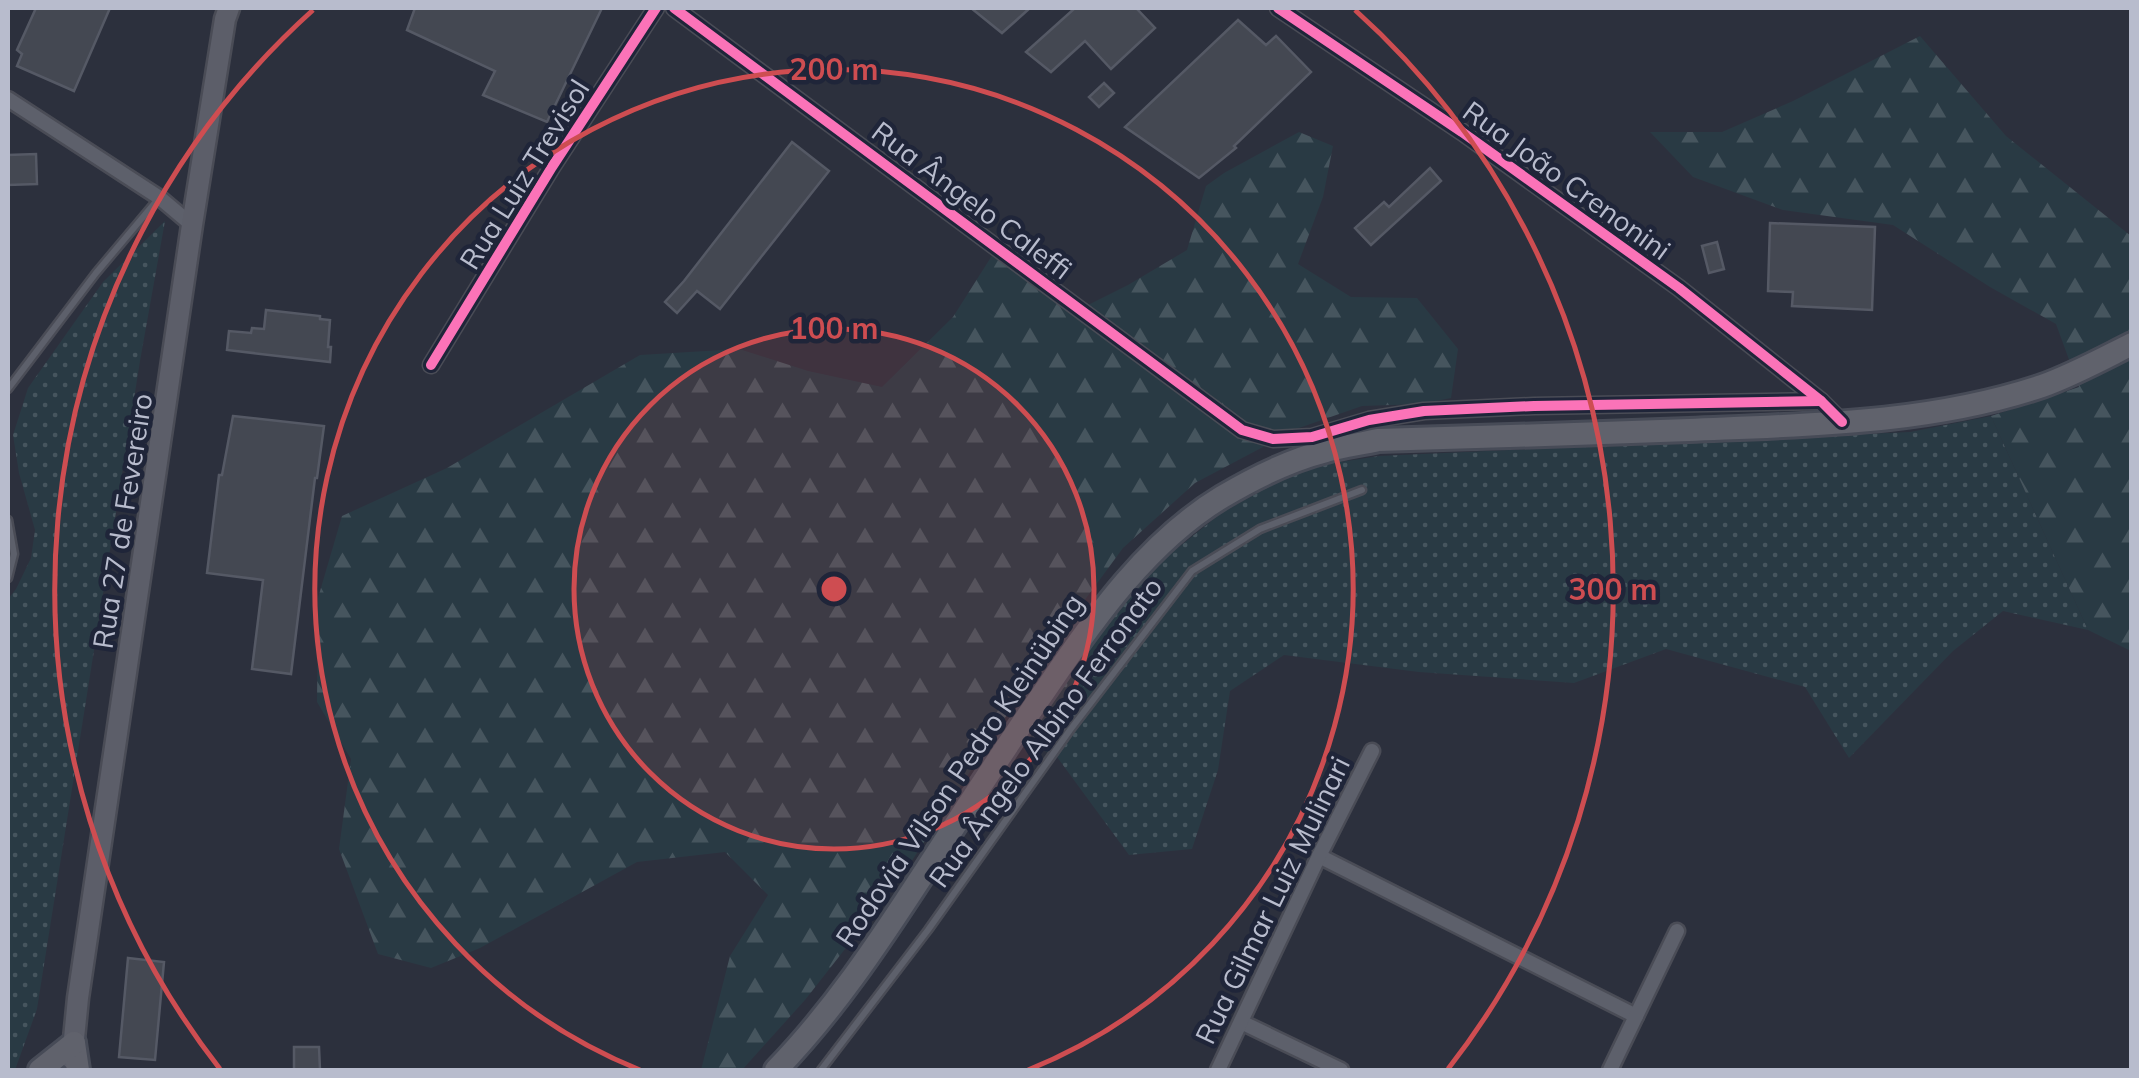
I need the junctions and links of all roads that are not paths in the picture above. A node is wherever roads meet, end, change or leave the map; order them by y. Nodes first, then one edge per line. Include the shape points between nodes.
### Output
1 (229, 8) edge
2 (656, 8) edge
3 (674, 8) edge
4 (1278, 8) edge
5 (8, 99) edge
6 (160, 198) junction
7 (192, 224) junction
8 (2132, 344) edge
9 (431, 365) dead end
10 (8, 388) edge
11 (1822, 401) junction
12 (1842, 422) junction
13 (1362, 490) dead end
14 (8, 520) edge
15 (8, 578) edge
16 (1372, 751) dead end
17 (1319, 856) junction
18 (1677, 930) dead end
19 (1636, 1016) junction
20 (1240, 1022) junction
21 (74, 1043) junction
22 (40, 1070) edge
23 (73, 1070) edge
24 (776, 1070) edge
25 (821, 1070) edge
26 (1218, 1070) edge
27 (1340, 1070) edge
28 (1610, 1070) edge

1 - 7 main road, Rua 27 de Fevereiro
2 - 9 street, Rua Luiz Trevisol
3 - 11 street, Rua Ângelo Caleffi via 1242,430 1273,439 1312,437 1424,411
4 - 11 street, Rua João Crenonini via 1679,288
5 - 6 street
6 - 7 street
6 - 10 lane
7 - 21 main road, Rua 27 de Fevereiro
8 - 12 main road, Rodovia Vilson Pedro Kleinübing via 2075,373 1989,401
11 - 12 street, Rua João Crenonini
12 - 24 main road, Rodovia Vilson Pedro Kleinübing via 1378,440 1325,451 1220,498 1173,533 1120,589 860,970
13 - 25 lane, Rua Ângelo Albino Ferronato via 1260,529 1192,570
14 - 15 lane via 14,554
16 - 17 street, Rua Gilmar Luiz Mulinari
17 - 19 street
17 - 20 street, Rua Gilmar Luiz Mulinari
18 - 19 street
19 - 28 street
20 - 26 street, Rua Gilmar Luiz Mulinari
20 - 27 street
21 - 22 main road
21 - 23 main road

